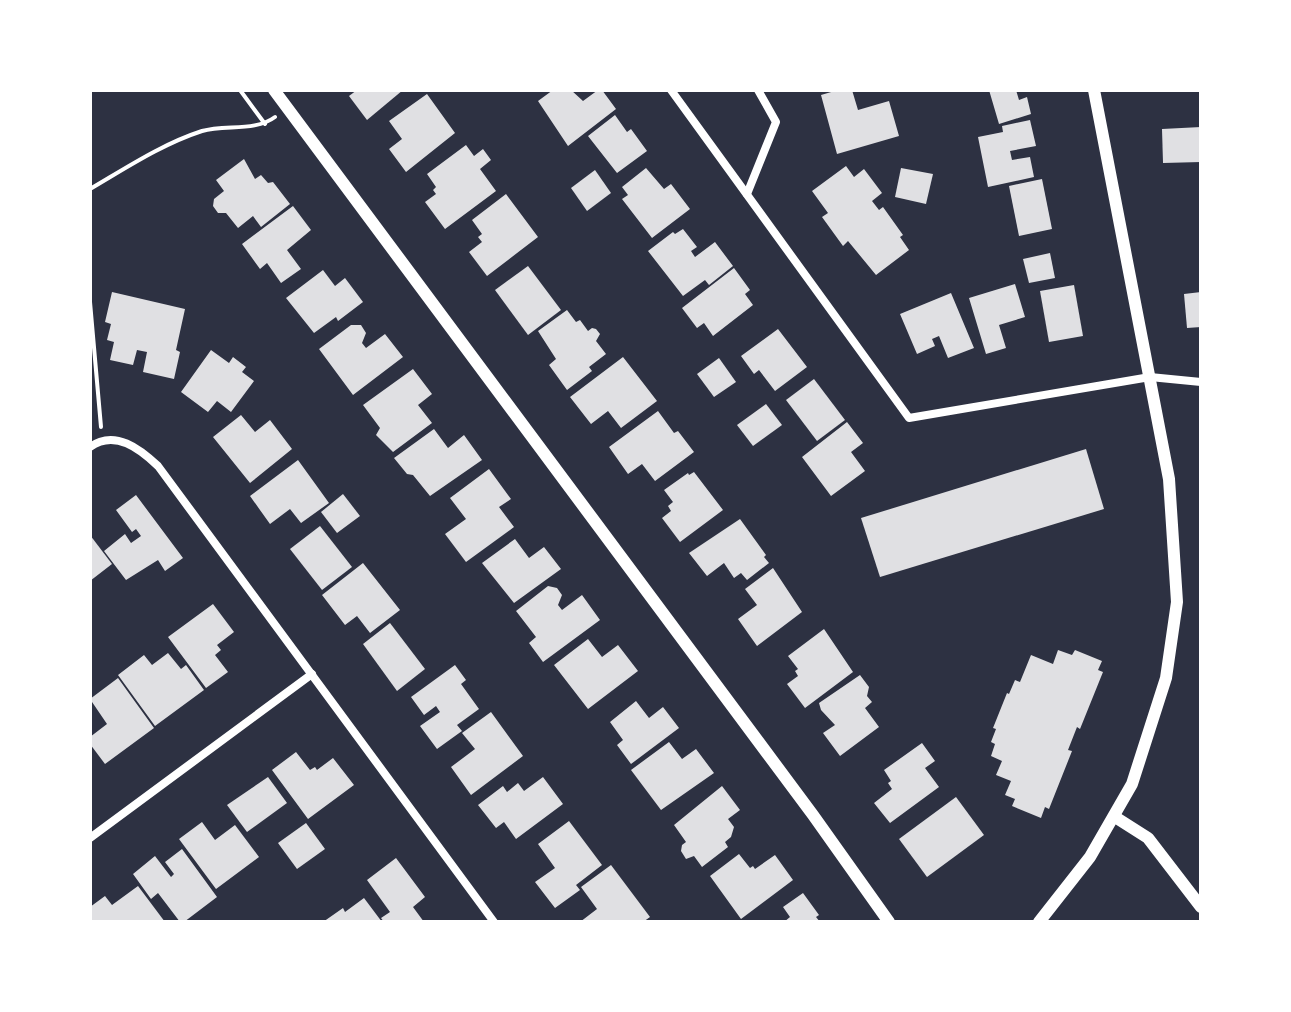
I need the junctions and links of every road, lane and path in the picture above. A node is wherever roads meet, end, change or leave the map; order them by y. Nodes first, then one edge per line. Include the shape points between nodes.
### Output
1 (240, 90) edge
2 (274, 90) edge
3 (671, 90) edge
4 (758, 90) edge
5 (1094, 90) edge
6 (90, 189) edge
7 (747, 194) junction
8 (90, 302) edge
9 (1150, 377) junction
10 (1201, 382) edge
11 (103, 441) junction
12 (90, 447) edge
13 (312, 674) junction
14 (1115, 817) junction
15 (90, 838) edge
16 (1201, 907) edge
17 (494, 922) edge
18 (889, 922) edge
19 (1039, 922) edge

1 - 6 path via 265,124 205,130
2 - 18 street
3 - 7 street
4 - 7 street via 776,122
5 - 9 street
7 - 9 street via 909,418
8 - 11 path
9 - 10 street
9 - 14 street via 1169,479 1177,602 1166,678 1132,784
11 - 12 street
11 - 13 street via 129,444 158,466
13 - 15 street
13 - 17 street
14 - 16 street via 1148,838
14 - 19 street

